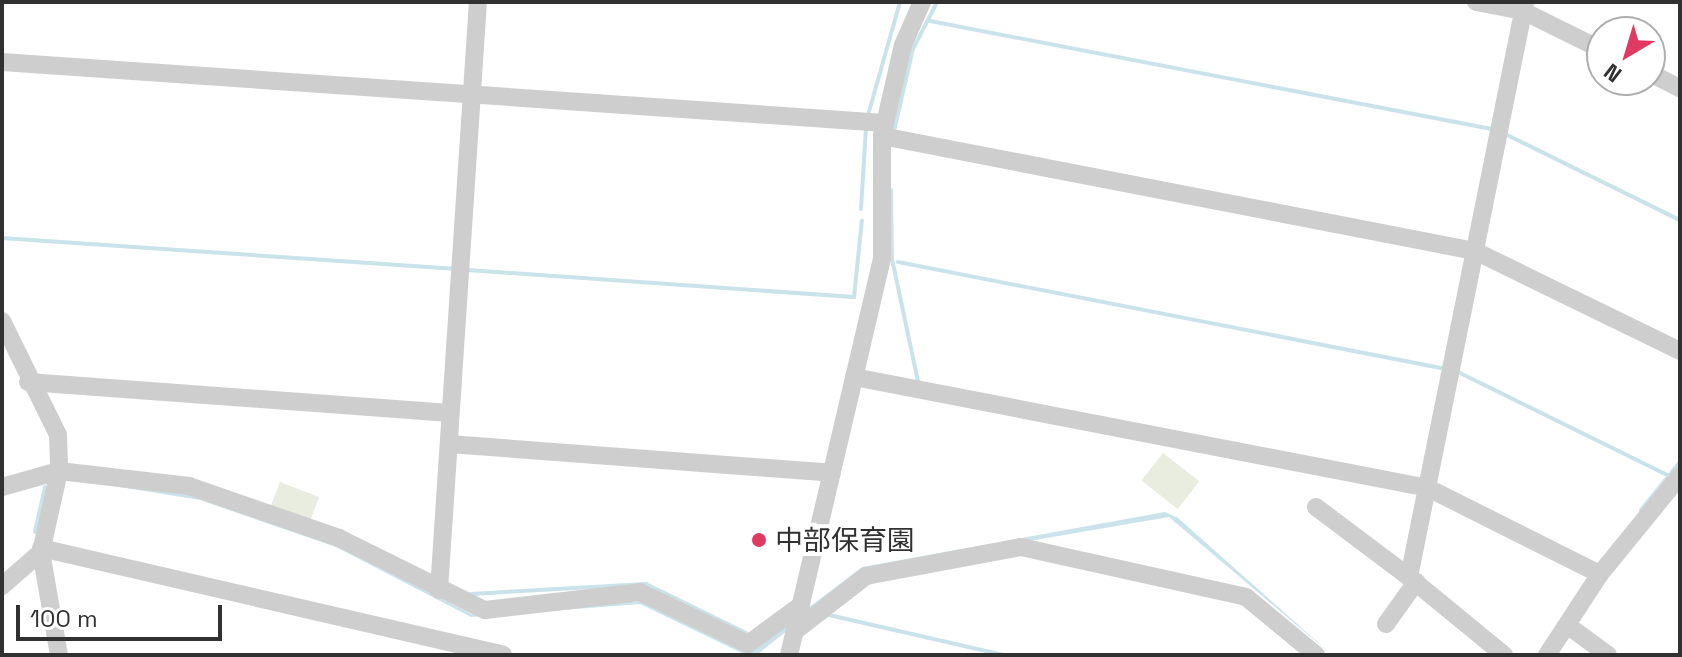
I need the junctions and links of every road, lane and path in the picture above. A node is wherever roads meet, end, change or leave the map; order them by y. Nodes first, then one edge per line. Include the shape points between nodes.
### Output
1 (478, 2) edge
2 (1476, 2) edge
3 (921, 3) edge
4 (1524, 7) edge
5 (1586, 41) edge
6 (2, 62) edge
7 (472, 95) junction
8 (884, 129) junction
9 (1475, 251) junction
10 (2, 321) edge
11 (1680, 351) edge
12 (854, 377) junction
13 (28, 382) junction
14 (450, 413) junction
15 (449, 444) junction
16 (59, 471) junction
17 (832, 473) junction
18 (1680, 476) edge
19 (2, 487) edge
20 (1428, 488) junction
21 (1316, 507) dead end
22 (41, 550) junction
23 (1596, 572) junction
24 (1412, 579) junction
25 (2, 586) edge
26 (439, 590) junction
27 (798, 619) junction
28 (1386, 624) dead end
29 (1567, 625) junction
30 (59, 655) edge
31 (503, 655) edge
32 (789, 655) edge
33 (1316, 655) edge
34 (1504, 655) edge
35 (1547, 655) edge
36 (1608, 655) edge

1 - 7 street
2 - 4 street
3 - 8 street
4 - 5 street
4 - 9 street
6 - 7 street
7 - 8 street
7 - 14 street
8 - 9 street
8 - 12 street via 882,258
9 - 11 street
9 - 20 street
10 - 13 street
12 - 17 street
12 - 20 street
13 - 14 street
13 - 16 street via 58,435
14 - 15 street
15 - 17 street
15 - 26 street
16 - 19 street
16 - 22 street
16 - 26 street via 189,486 339,538
17 - 27 street
18 - 23 street
20 - 23 street
20 - 24 street
21 - 24 street
22 - 25 street
22 - 30 street
22 - 31 street
23 - 29 street
24 - 28 street
24 - 34 street
26 - 27 street via 485,610 640,592 748,644
27 - 32 street
27 - 33 street via 866,576 1021,547 1246,597
29 - 35 street
29 - 36 street

